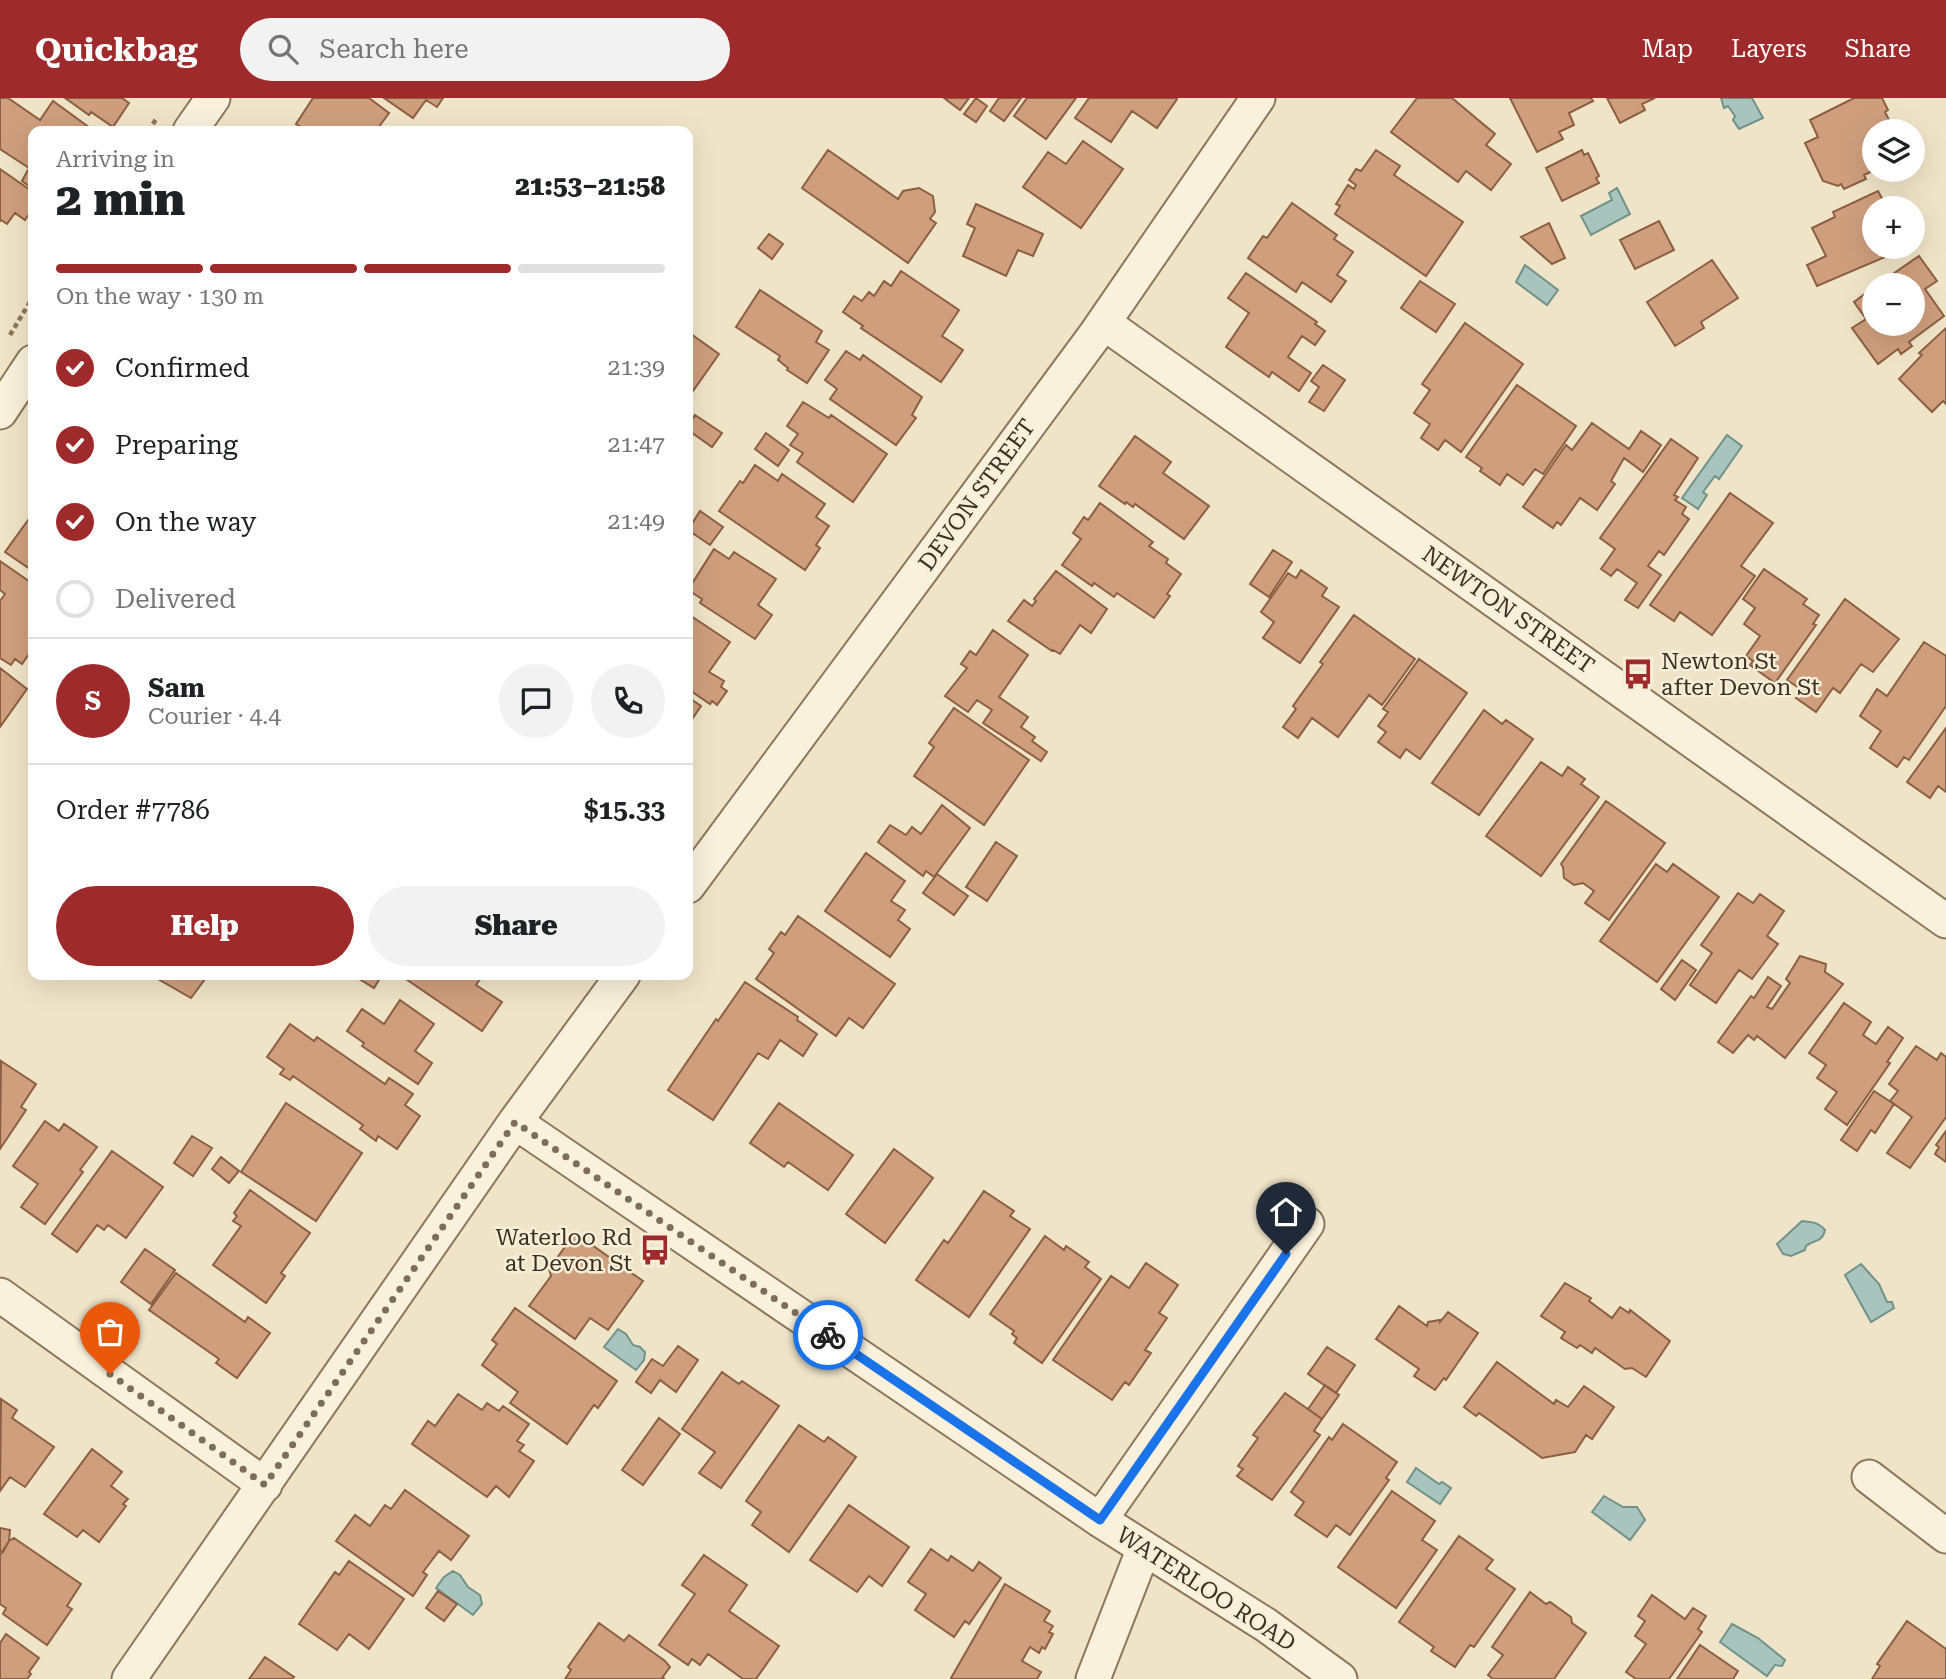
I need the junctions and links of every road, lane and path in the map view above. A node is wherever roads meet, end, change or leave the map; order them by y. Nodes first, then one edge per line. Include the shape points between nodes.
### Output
1 (213, 98) edge
2 (1258, 98) edge
3 (193, 126) edge
4 (28, 305) edge
5 (1104, 323) junction
6 (7, 340) dead end
7 (28, 370) edge
8 (0, 412) edge
9 (693, 879) edge
10 (1946, 921) edge
11 (619, 980) edge
12 (515, 1122) junction
13 (1307, 1224) dead end
14 (0, 1295) edge
15 (1869, 1477) dead end
16 (265, 1485) junction
17 (1100, 1520) junction
18 (1946, 1536) edge
19 (1144, 1548) junction
20 (129, 1679) edge
21 (1093, 1679) edge
22 (1340, 1679) edge

1 - 3 street
2 - 5 street, DEVON STREET
4 - 6 path
5 - 9 street, DEVON STREET
5 - 10 street, NEWTON STREET
7 - 8 street
11 - 12 street
12 - 16 street
12 - 17 street, WATERLOO ROAD
13 - 17 street
14 - 16 street
15 - 18 street
16 - 20 street
17 - 19 street, WATERLOO ROAD
19 - 21 street
19 - 22 street, WATERLOO ROAD via 1266,1625

